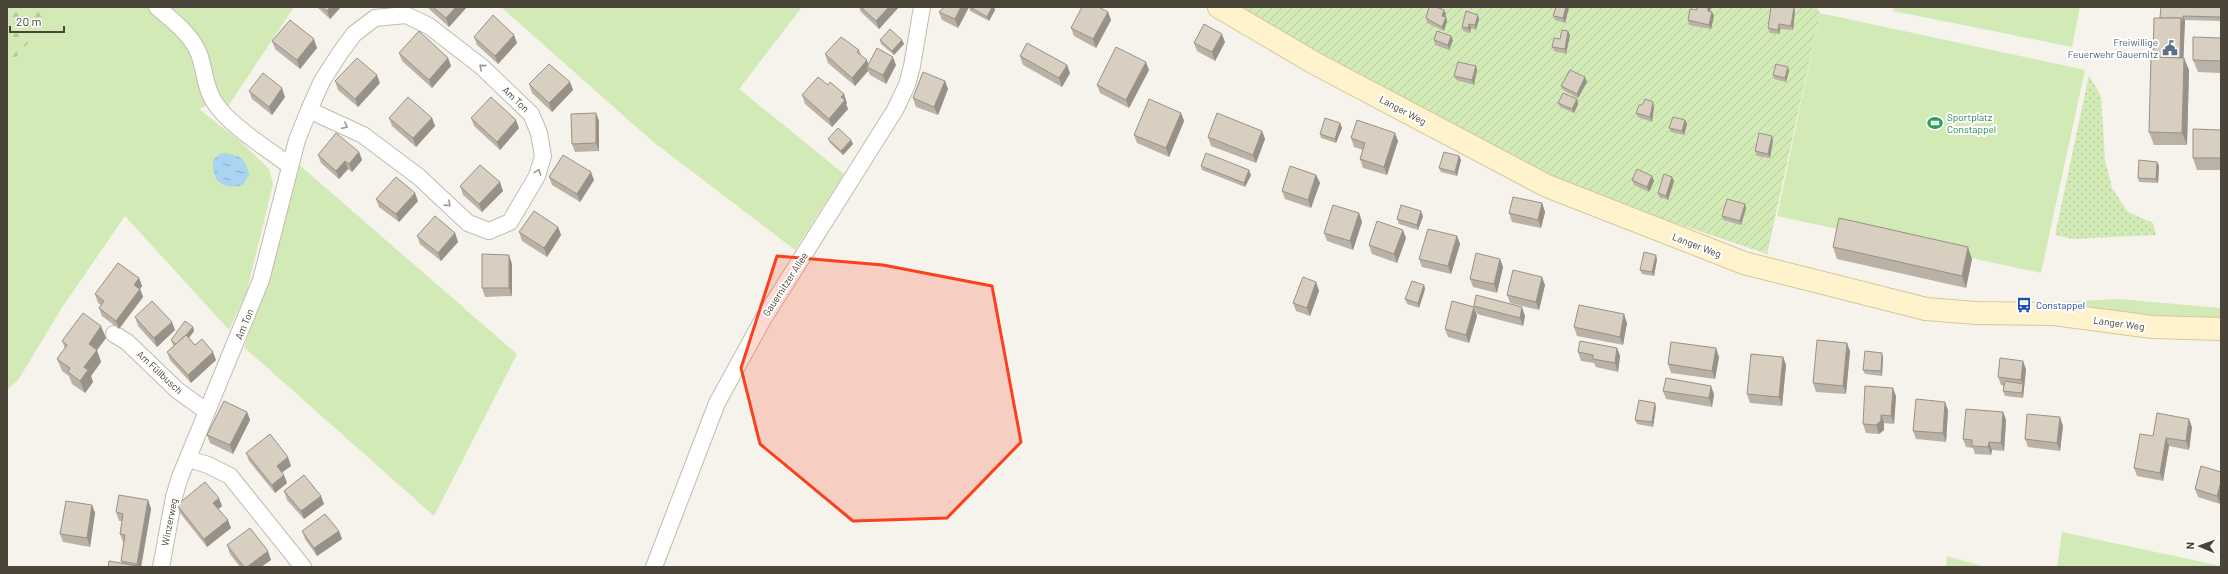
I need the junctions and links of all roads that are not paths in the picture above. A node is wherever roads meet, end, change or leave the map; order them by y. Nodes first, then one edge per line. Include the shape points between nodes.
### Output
1 (157, 7) edge
2 (922, 7) edge
3 (1219, 7) edge
4 (309, 110) junction
5 (290, 166) junction
6 (2221, 329) edge
7 (114, 334) dead end
8 (206, 411) junction
9 (189, 459) junction
10 (180, 477) joint
11 (161, 567) edge
12 (303, 567) edge
13 (654, 567) edge

1 - 5 street via 192,40 214,103 224,116
2 - 13 street, Gauernitzer Allee via 907,85 895,110 762,321 717,403
3 - 6 street, Langer Weg via 1268,38 1547,186 1744,263 1926,309 1976,313 2054,314 2152,327
4 -> 4 street, Am Ton via 363,135 419,176 468,223 489,231 510,222 537,176 543,156 539,134 531,114 482,67 429,26 406,15 375,18 354,34 322,81
4 - 5 street, Am Ton via 296,140
5 - 8 street, Am Ton via 261,280
7 - 8 street, Am Füllbusch via 127,342 177,390
8 - 9 street, Am Ton
9 - 10 street, Am Ton
9 - 12 street via 230,476
10 - 11 street, Winzerweg

